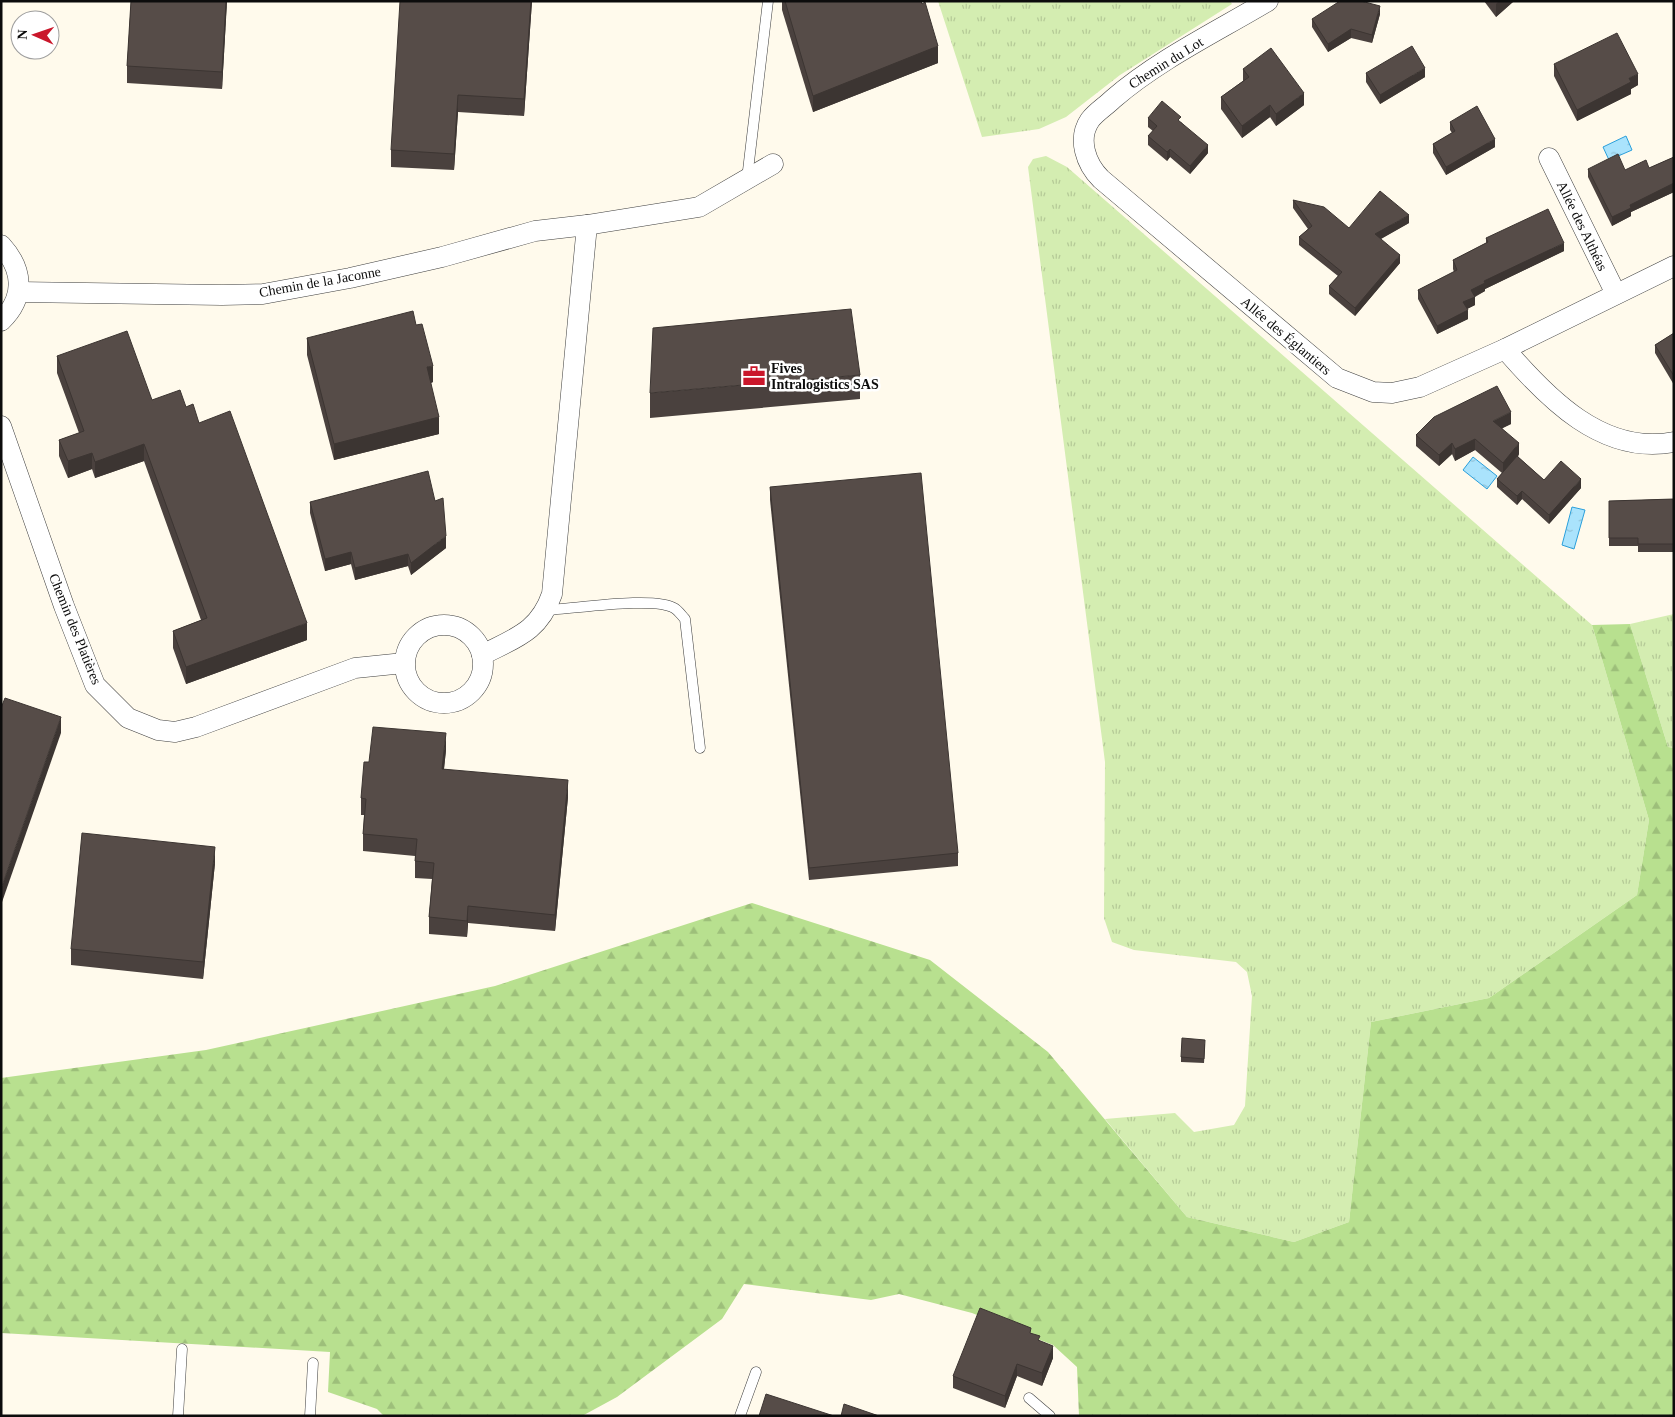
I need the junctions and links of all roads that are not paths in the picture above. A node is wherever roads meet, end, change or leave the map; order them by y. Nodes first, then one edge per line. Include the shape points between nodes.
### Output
1 (768, 1) edge
2 (1268, 1) edge
3 (1084, 142) joint
4 (1549, 158) dead end
5 (773, 164) dead end
6 (747, 180) junction
7 (587, 225) junction
8 (1, 245) edge
9 (1674, 266) edge
10 (19, 292) junction
11 (1616, 294) junction
12 (1, 321) edge
13 (1505, 349) junction
14 (1, 426) edge
15 (1674, 442) edge
16 (546, 610) junction
17 (482, 655) junction
18 (404, 663) junction
19 (700, 748) dead end
20 (182, 1349) dead end
21 (313, 1363) dead end
22 (756, 1372) dead end
23 (1029, 1398) dead end
24 (178, 1416) edge
25 (310, 1416) edge
26 (740, 1416) edge
27 (1050, 1416) edge

1 - 6 lane
2 - 3 street, Chemin du Lot via 1133,82 1090,120
3 - 13 street, Allée des Églantiers via 1090,165 1101,179 1337,378 1373,392 1405,391
4 - 11 street, Allée des Althéas
5 - 6 street, Chemin de la Jaconne
6 - 7 street, Chemin de la Jaconne via 699,207
7 - 10 street, Chemin de la Jaconne via 535,231 442,257 263,294
7 - 16 street via 552,594
8 - 10 street via 13,258
9 - 11 street, Allée des Églantiers
10 - 12 street via 15,304
11 - 13 street, Allée des Églantiers
13 - 15 street via 1532,380 1591,428 1649,445
14 - 18 street, Chemin des Platières via 95,685 128,718 158,730 175,732 355,668
16 - 17 street via 523,634
16 - 19 lane via 635,602 674,608 685,619
17 - 18 street via 468,633 445,624 422,631 407,650
17 - 18 street via 483,668 472,692 448,703 422,697 412,688
20 - 24 lane
21 - 25 lane
22 - 26 lane
23 - 27 lane

